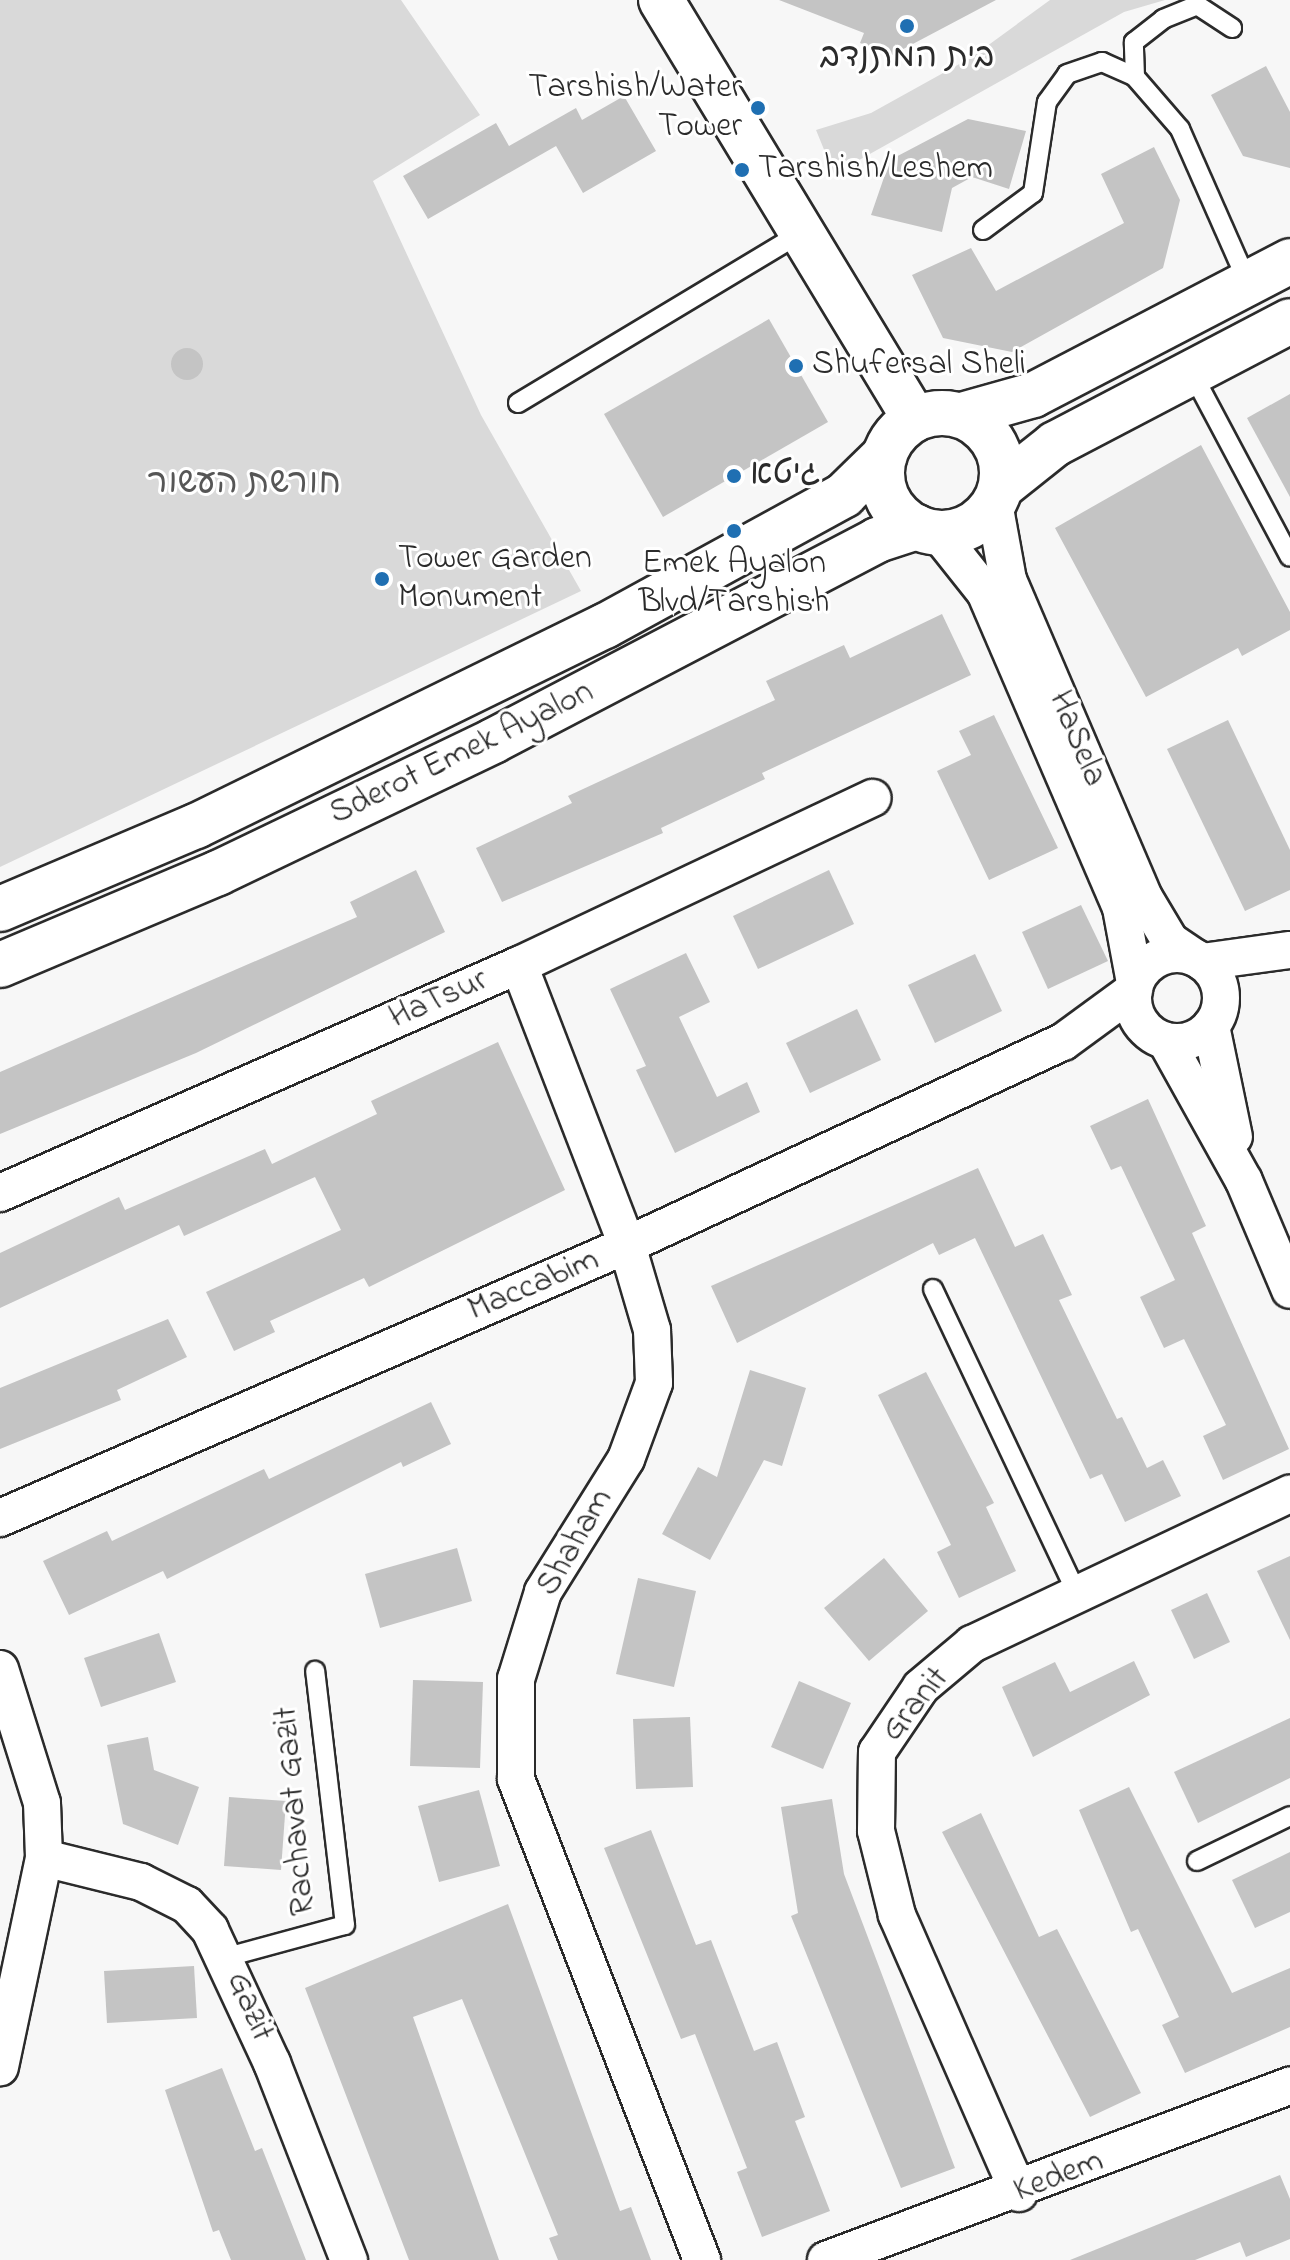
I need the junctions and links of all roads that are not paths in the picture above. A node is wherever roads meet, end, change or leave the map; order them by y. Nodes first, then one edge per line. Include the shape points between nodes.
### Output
1 (661, 0) edge
2 (1232, 28) dead end
3 (1135, 77) junction
4 (983, 230) dead end
5 (804, 231) junction
6 (1290, 261) edge
7 (1248, 283) junction
8 (1290, 321) edge
9 (1192, 373) junction
10 (518, 403) dead end
11 (962, 415) junction
12 (915, 419) junction
13 (885, 455) junction
14 (997, 495) junction
15 (927, 530) junction
16 (1290, 557) edge
17 (873, 798) dead end
18 (0, 909) edge
19 (1288, 950) edge
20 (1198, 960) junction
21 (0, 965) edge
22 (519, 965) junction
23 (1135, 986) junction
24 (1216, 1013) junction
25 (1155, 1034) junction
26 (1063, 1042) junction
27 (1244, 1181) junction
28 (0, 1193) edge
29 (627, 1245) junction
30 (1287, 1273) edge
31 (933, 1289) dead end
32 (1290, 1494) edge
33 (0, 1518) edge
34 (0, 1526) edge
35 (0, 1549) edge
36 (1077, 1593) junction
37 (0, 1669) edge
38 (315, 1671) dead end
39 (1290, 1816) edge
40 (44, 1858) junction
41 (1197, 1861) dead end
42 (227, 1957) junction
43 (0, 2067) edge
44 (1290, 2086) edge
45 (1019, 2193) junction
46 (349, 2260) edge
47 (702, 2260) edge
48 (826, 2260) edge

1 - 5 main road
2 - 3 lane via 1197,5 1163,19 1134,42
3 - 4 lane via 1102,62 1067,74 1047,102 1033,193
3 - 7 lane via 1180,129
5 - 10 lane
5 - 12 main road
6 - 7 main road
7 - 11 main road via 1033,395
8 - 9 main road
9 - 14 main road via 1055,444
9 - 16 lane
11 - 12 main road
11 - 14 main road via 994,441
12 - 13 main road
13 - 15 main road via 888,498
13 - 18 main road, Sderot Emek Ayalon via 844,495 806,518 538,660 196,826
14 - 15 main road via 967,528
14 - 20 street, HaSela via 1004,569 1139,885 1156,922
15 - 21 main road, Sderot Emek Ayalon via 877,540 299,834
15 - 23 street, HaSela via 985,592 1121,908
17 - 22 street, HaTsur
19 - 20 street
19 - 24 street
20 - 23 street via 1163,956
20 - 24 street via 1217,979
22 - 28 street, HaTsur
22 - 29 street, Shaham
23 - 25 street
23 - 26 street, Maccabim
24 - 25 street via 1191,1040
24 - 27 street
25 - 26 street, Maccabim
25 - 27 street
26 - 29 street, Maccabim
27 - 30 street
29 - 33 street, Maccabim
29 - 47 street, Shaham via 652,1330 654,1383 626,1459 543,1592 516,1679 516,1779
31 - 36 lane
32 - 36 street, Granit
34 - 35 street
36 - 45 street, Granit via 972,1644 921,1687 877,1752 876,1831 897,1915
37 - 40 street via 42,1803
38 - 42 lane, Rachavat Gazit via 345,1925
39 - 41 lane
40 - 42 street, Gazit via 141,1882 187,1905
40 - 43 street
42 - 46 street, Gazit
44 - 45 street, Kedem
45 - 48 street, Kedem

